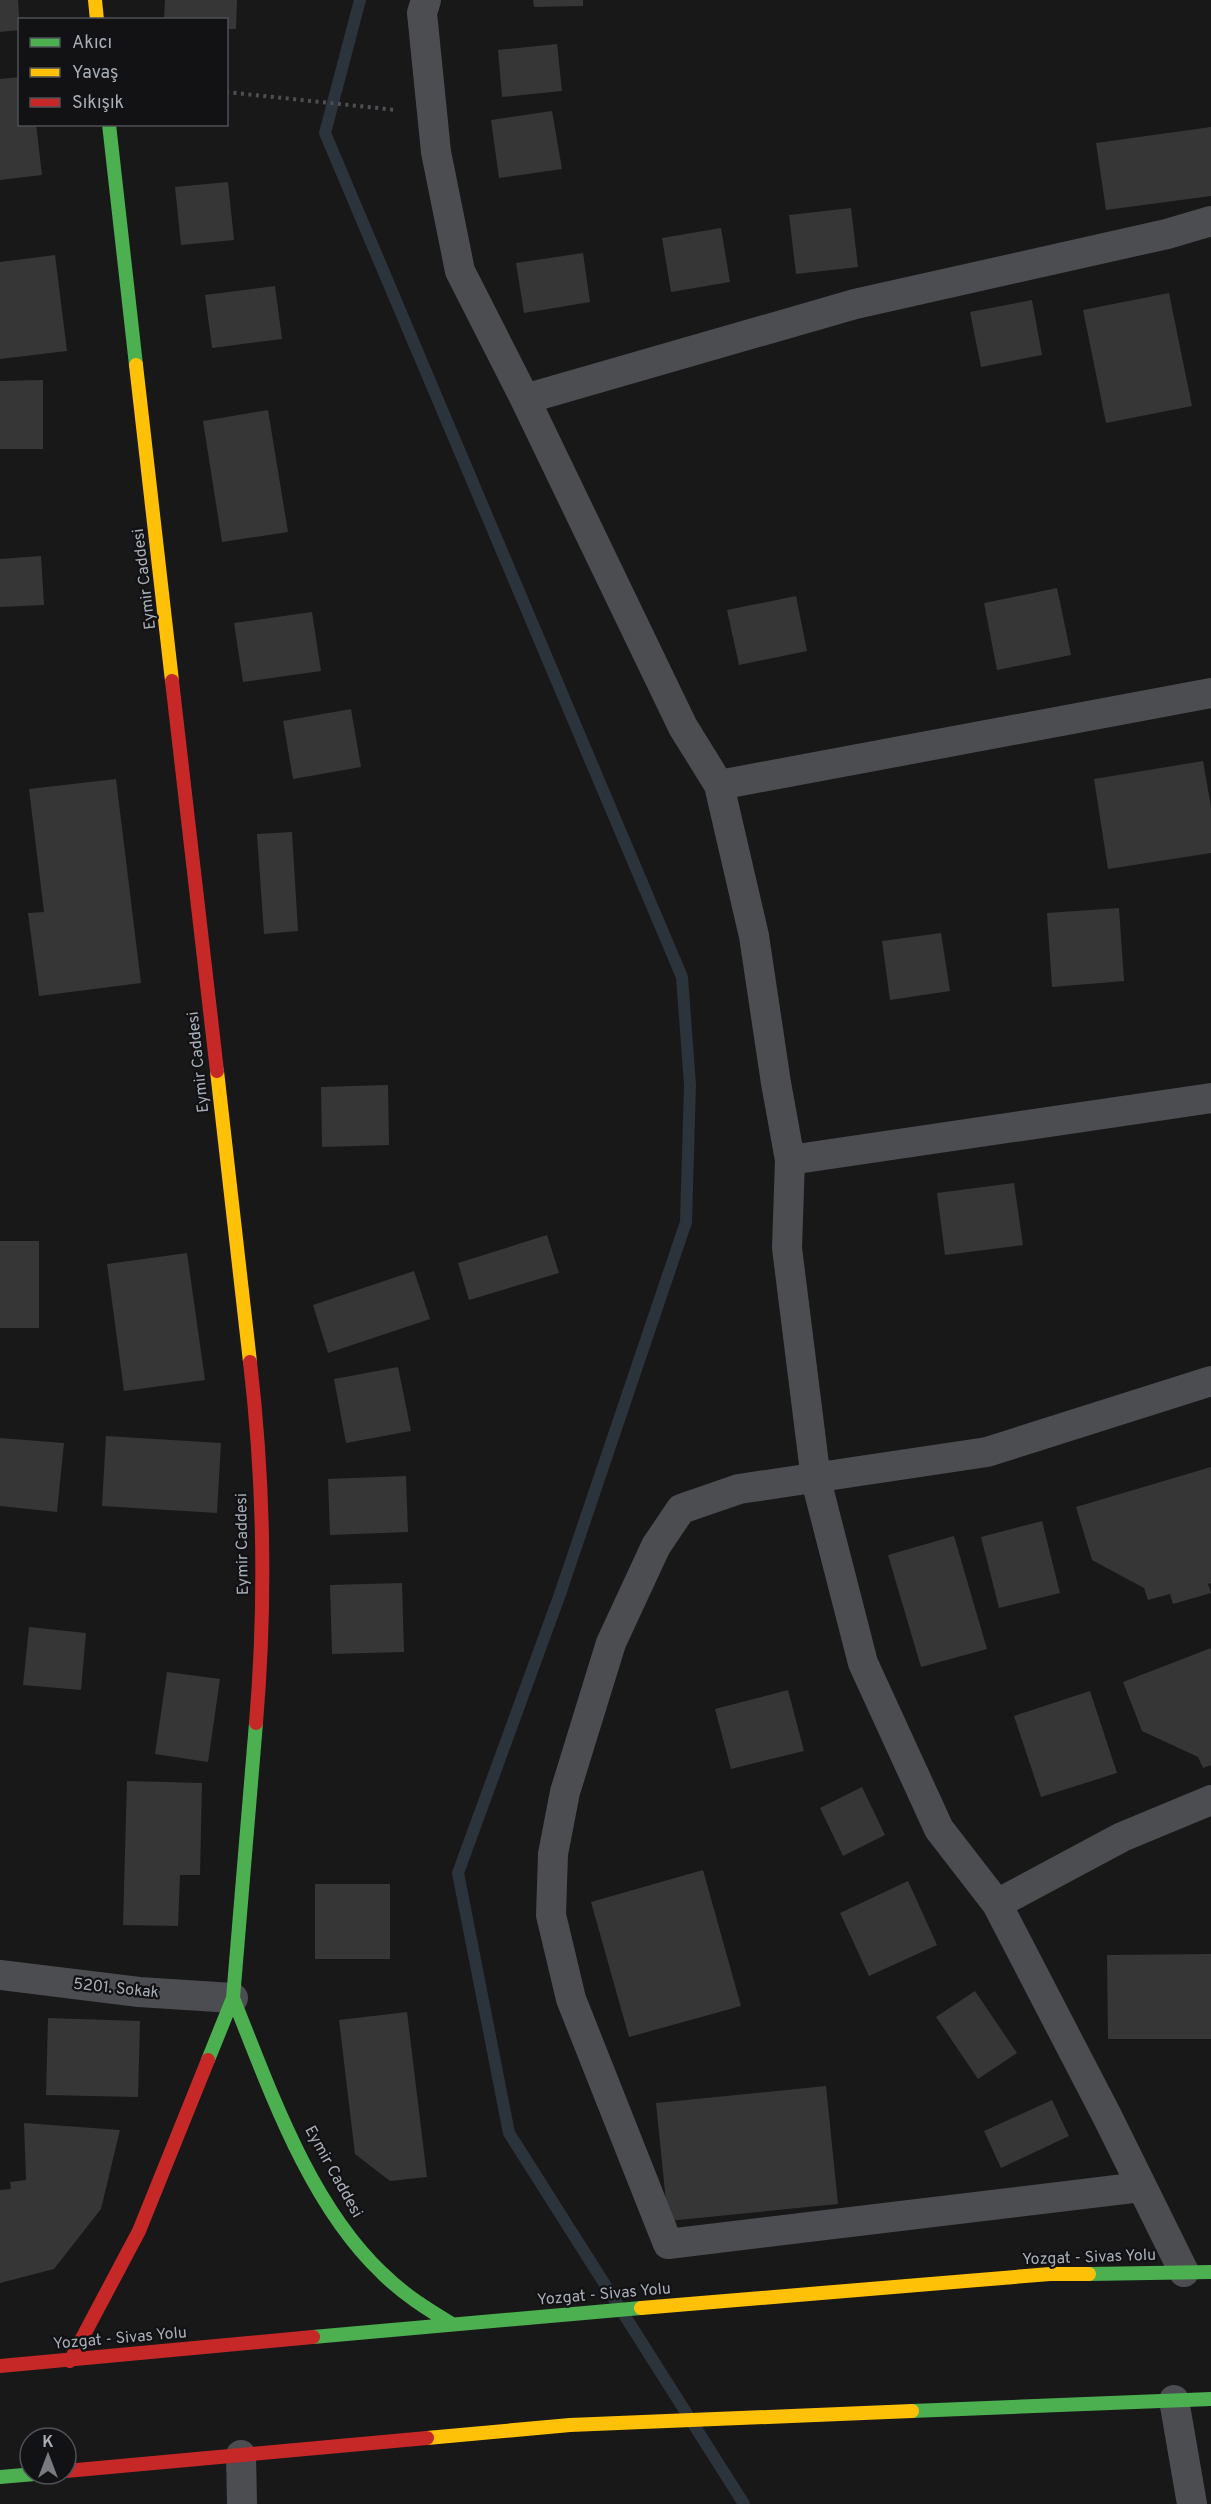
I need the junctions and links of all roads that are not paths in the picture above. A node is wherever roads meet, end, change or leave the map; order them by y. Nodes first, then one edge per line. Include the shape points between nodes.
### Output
1 (95, 0) edge
2 (426, 0) edge
3 (97, 18) edge
4 (109, 126) edge
5 (1211, 221) edge
6 (525, 399) junction
7 (1211, 693) edge
8 (719, 785) junction
9 (1211, 1098) edge
10 (790, 1160) junction
11 (1211, 1381) edge
12 (816, 1480) junction
13 (1211, 1800) edge
14 (997, 1904) junction
15 (0, 1975) edge
16 (233, 1998) junction
17 (1141, 2187) junction
18 (1197, 2272) edge
19 (452, 2324) junction
20 (70, 2361) junction
21 (0, 2366) edge
22 (1211, 2399) edge
23 (1174, 2400) junction
24 (241, 2455) junction
25 (78, 2470) edge
26 (18, 2475) edge
27 (0, 2477) edge
28 (242, 2504) edge
29 (1192, 2504) edge

1 - 3 main road
2 - 6 street via 422,14 436,152 460,271
4 - 16 main road, Eymir Caddesi via 255,1406 262,1550 257,1703
5 - 6 street via 855,304
6 - 8 street via 683,728
7 - 8 street
8 - 10 street via 754,936
9 - 10 street
10 - 12 street via 787,1248
11 - 12 street via 987,1452
12 - 14 street via 863,1663 939,1829
12 - 17 street via 739,1489 681,1509 656,1546 611,1643 561,1813 553,1854 551,1915 572,1999 668,2244
13 - 14 street via 1122,1837
14 - 17 street
15 - 16 street, 5201. Sokak via 139,1992
16 - 19 main road, Eymir Caddesi via 260,2065 334,2217 413,2301
16 - 20 main road, Eymir Caddesi via 139,2231
17 - 18 street
18 - 19 main road, Yozgat - Sivas Yolu via 1050,2274
19 - 20 main road, Yozgat - Sivas Yolu
20 - 21 main road, Yozgat - Sivas Yolu
22 - 23 main road
23 - 24 main road via 570,2425
23 - 29 street
24 - 25 main road
24 - 28 street
26 - 27 main road

